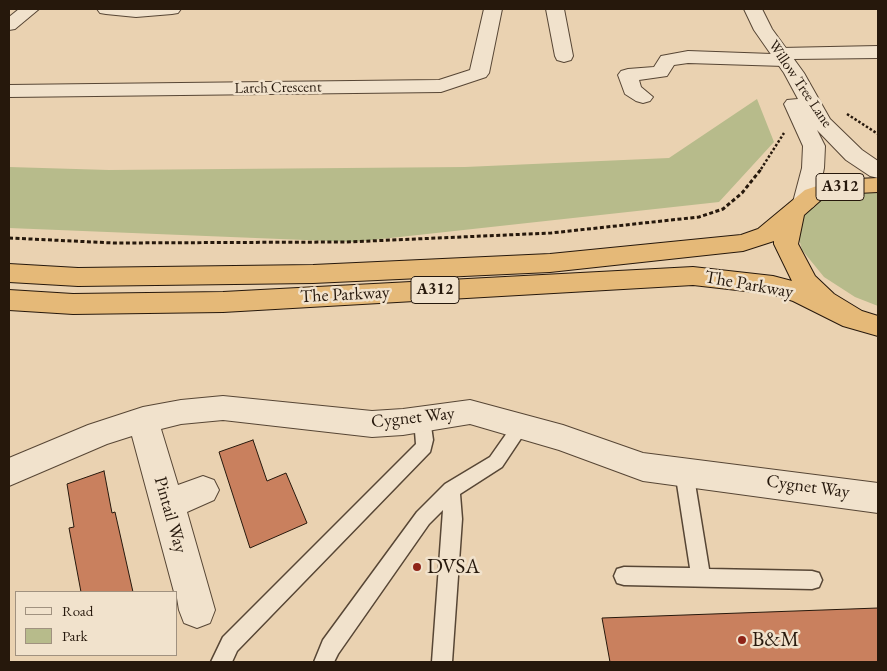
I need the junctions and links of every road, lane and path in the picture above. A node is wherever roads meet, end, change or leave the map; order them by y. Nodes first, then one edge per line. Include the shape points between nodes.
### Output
1 (30, 9) edge
2 (106, 9) edge
3 (172, 9) edge
4 (493, 9) edge
5 (555, 9) edge
6 (753, 9) edge
7 (9, 25) edge
8 (878, 52) edge
9 (564, 56) dead end
10 (783, 57) junction
11 (9, 91) edge
12 (643, 97) dead end
13 (843, 111) dead end
14 (786, 129) dead end
15 (878, 134) edge
16 (878, 171) edge
17 (878, 186) edge
18 (799, 207) junction
19 (9, 238) edge
20 (9, 273) edge
21 (9, 300) edge
22 (854, 320) junction
23 (878, 326) edge
24 (422, 419) junction
25 (143, 420) junction
26 (522, 425) junction
27 (9, 472) edge
28 (684, 472) junction
29 (204, 490) dead end
30 (451, 490) junction
31 (878, 498) edge
32 (168, 504) junction
33 (624, 576) dead end
34 (701, 576) junction
35 (812, 580) dead end
36 (197, 610) dead end
37 (221, 662) edge
38 (324, 662) edge
39 (442, 662) edge

1 - 7 street
2 - 3 street via 136,12
4 - 11 street, Larch Crescent via 479,73 441,86
5 - 9 street
6 - 10 street, Willow Tree Lane via 763,30
8 - 10 street
10 - 12 street via 668,60 660,72 628,75 632,90
10 - 16 street, Willow Tree Lane via 822,122 854,155
10 - 18 street, Willow Tree Lane via 776,69 814,146 812,168
13 - 15 path
14 - 19 path via 742,193 723,209 699,218 551,233 347,242 114,242
17 - 18 highway, A312 via 835,187 812,195
18 - 20 highway, The Parkway / A312 via 767,235 743,244 550,264 78,278
18 - 22 highway, A312 via 786,244 805,282 825,301
21 - 22 highway, The Parkway / A312 via 73,304 223,302 693,276 774,285 802,294
22 - 23 highway, A312
24 - 25 street, Cygnet Way via 372,424 223,408
24 - 26 street, Cygnet Way via 470,412
24 - 37 lane via 426,440 424,448 230,644
25 - 27 street, Cygnet Way via 99,434
25 - 32 street, Pintail Way
26 - 28 street, Cygnet Way via 642,466
26 - 30 lane via 496,462
28 - 31 street, Cygnet Way
28 - 34 lane
29 - 32 street
30 - 38 lane via 423,518 330,647
30 - 39 lane via 453,519
32 - 36 street, Pintail Way
33 - 34 lane
34 - 35 lane

